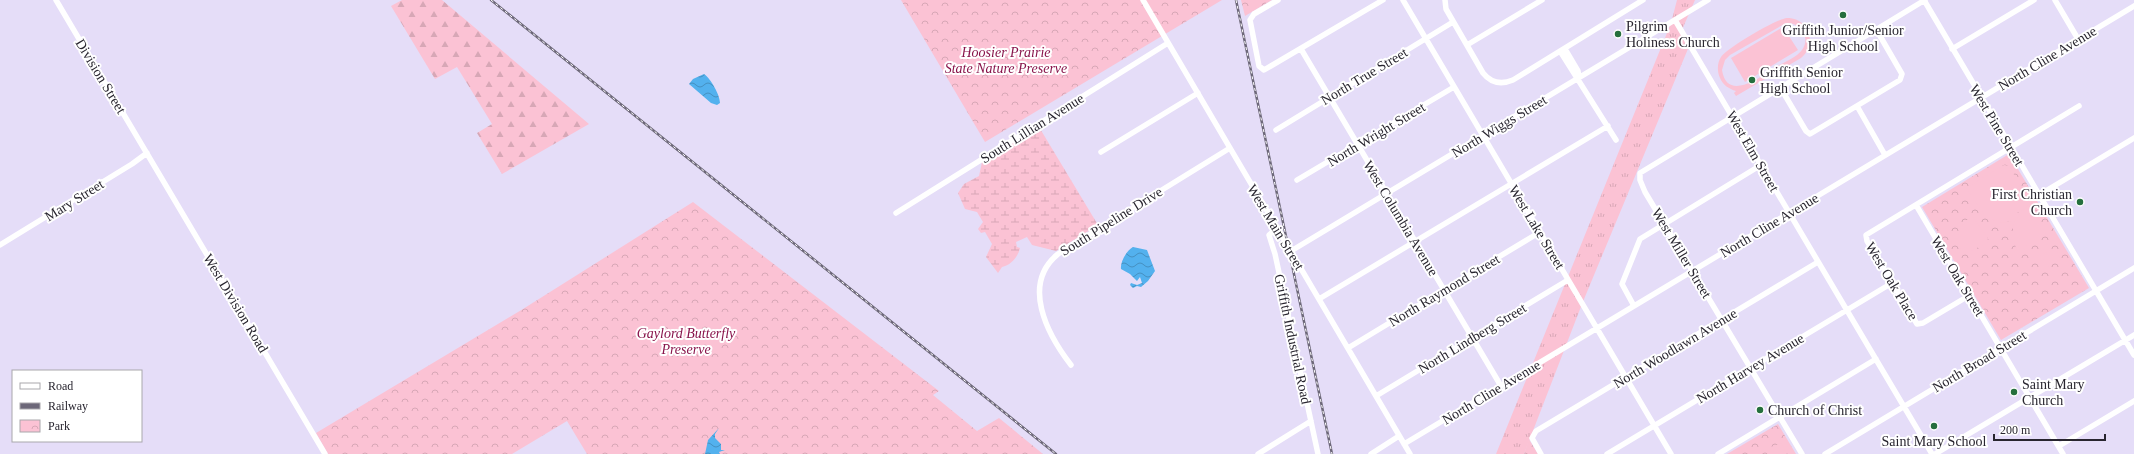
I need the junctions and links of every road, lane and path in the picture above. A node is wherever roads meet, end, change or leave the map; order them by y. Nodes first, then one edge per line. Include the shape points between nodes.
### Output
1 (56, 0) edge
2 (1143, 0) edge
3 (1278, 0) edge
4 (1382, 0) edge
5 (1403, 0) edge
6 (1445, 0) edge
7 (1542, 0) edge
8 (1643, 0) edge
9 (1708, 0) edge
10 (1924, 0) edge
11 (2034, 0) edge
12 (2055, 0) edge
13 (2134, 6) edge
14 (1675, 20) junction
15 (1453, 22) junction
16 (1876, 29) junction
17 (1426, 39) junction
18 (2078, 39) junction
19 (1168, 43) junction
20 (1467, 45) junction
21 (1301, 49) junction
22 (1952, 49) junction
23 (1563, 50) junction
24 (1579, 78) junction
25 (1454, 87) junction
26 (1780, 87) junction
27 (1198, 93) junction
28 (1329, 97) junction
29 (1981, 97) junction
30 (1857, 106) junction
31 (2079, 106) dead end
32 (1732, 116) junction
33 (1608, 126) junction
34 (1276, 130) dead end
35 (1483, 136) junction
36 (2134, 138) edge
37 (1616, 140) dead end
38 (1358, 145) junction
39 (2011, 147) junction
40 (1230, 148) junction
41 (1101, 152) dead end
42 (147, 153) junction
43 (1886, 155) junction
44 (1761, 165) junction
45 (1297, 180) dead end
46 (1511, 184) junction
47 (1387, 194) junction
48 (2039, 195) junction
49 (1916, 205) junction
50 (896, 213) dead end
51 (1789, 213) junction
52 (1664, 224) junction
53 (1277, 228) junction
54 (1540, 232) junction
55 (1415, 242) junction
56 (0, 245) edge
57 (1290, 251) junction
58 (1818, 262) junction
59 (2134, 268) edge
60 (1694, 271) junction
61 (1568, 280) junction
62 (1892, 283) junction
63 (1444, 290) junction
64 (2096, 291) junction
65 (1970, 295) junction
66 (1319, 299) junction
67 (1634, 306) junction
68 (1847, 310) junction
69 (1722, 319) junction
70 (1597, 328) junction
71 (2134, 335) edge
72 (1472, 338) junction
73 (2125, 340) junction
74 (1348, 348) junction
75 (2000, 348) junction
76 (2134, 355) edge
77 (1876, 359) junction
78 (1071, 365) dead end
79 (1751, 368) junction
80 (1626, 377) junction
81 (1501, 386) junction
82 (1376, 396) junction
83 (2029, 398) junction
84 (2134, 401) edge
85 (1904, 406) junction
86 (1780, 416) junction
87 (1311, 421) junction
88 (1655, 426) junction
89 (1399, 436) junction
90 (1404, 444) junction
91 (2059, 446) junction
92 (325, 454) edge
93 (1258, 454) edge
94 (1318, 454) edge
95 (1370, 454) edge
96 (1410, 454) edge
97 (1541, 454) edge
98 (1607, 454) edge
99 (1672, 454) edge
100 (1718, 454) edge
101 (1802, 454) edge
102 (1825, 454) edge
103 (1932, 454) edge
104 (1935, 454) edge
105 (2063, 454) edge

1 - 42 street, Division Street
2 - 19 street, West Main Street
3 - 21 street via 1251,18 1259,66 1267,69
4 - 21 street
5 - 17 street, West Lake Street
6 - 15 street via 1445,7
7 - 20 street
8 - 23 street
9 - 14 street, North Wiggs Street
10 - 16 street
10 - 22 street, West Pine Street
11 - 22 street
12 - 18 street
13 - 18 street, North Cline Avenue
14 - 24 street, North Wiggs Street
14 - 32 street, West Elm Street
15 - 17 street, North True Street
15 - 20 street
16 - 26 street
16 - 30 street via 1903,77
17 - 25 street, West Lake Street
17 - 28 street, North True Street
18 - 29 street, North Cline Avenue
19 - 27 street, West Main Street
19 - 50 street, South Lillian Avenue
20 - 23 street via 1485,75 1498,83 1513,80
21 - 28 street, West Columbia Avenue
22 - 29 street, West Pine Street
23 - 24 street via 1574,74
24 - 33 street
24 - 35 street, North Wiggs Street
25 - 35 street, West Lake Street
25 - 38 street, North Wright Street
26 - 30 street via 1810,134
26 - 32 street
27 - 40 street, West Main Street
27 - 41 street
28 - 34 street, North True Street
28 - 38 street, West Columbia Avenue
29 - 39 street, West Pine Street
29 - 43 street, North Cline Avenue
30 - 43 street
31 - 39 street
32 - 44 street, West Elm Street
32 - 52 street, West Miller Street via 1641,171 1642,185
33 - 37 street
33 - 46 street
35 - 46 street, West Lake Street
35 - 47 street, North Wiggs Street
36 - 48 street
38 - 45 street, North Wright Street
38 - 47 street, West Columbia Avenue
39 - 48 street, West Pine Street
39 - 49 street
40 - 53 street, West Main Street
40 - 78 street, South Pipeline Drive via 1058,254 1048,264 1039,283 1042,310 1054,340
42 - 56 street, Mary Street
42 - 92 street, West Division Road
43 - 51 street, North Cline Avenue
44 - 51 street, West Elm Street
44 - 52 street
46 - 54 street, West Lake Street
46 - 55 street
47 - 55 street, West Columbia Avenue
47 - 57 street, North Wiggs Street
48 - 64 street, West Pine Street
49 - 62 street, West Oak Place via 1869,232 1866,237
49 - 65 street, West Oak Street
51 - 58 street, West Elm Street
51 - 60 street, North Cline Avenue
52 - 60 street, West Miller Street
52 - 67 street via 1639,240 1623,279 1623,287
53 - 57 street, West Main Street
53 - 87 street, Griffith Industrial Road via 1270,232 1269,236
54 - 61 street, West Lake Street
54 - 63 street, North Raymond Street
55 - 63 street, West Columbia Avenue
55 - 66 street
57 - 66 street, West Main Street
58 - 68 street, West Elm Street
58 - 69 street, North Woodlawn Avenue
59 - 64 street, North Broad Street
60 - 67 street, North Cline Avenue
60 - 69 street, West Miller Street
61 - 70 street, West Lake Street
61 - 72 street, North Lindberg Street
62 - 65 street, West Oak Place via 1919,325
62 - 68 street, North Harvey Avenue
63 - 72 street, West Columbia Avenue
63 - 74 street, North Raymond Street
64 - 73 street, West Pine Street
64 - 75 street, North Broad Street
65 - 75 street, West Oak Street
66 - 74 street, West Main Street
67 - 70 street, North Cline Avenue
68 - 77 street, West Elm Street
68 - 79 street, North Harvey Avenue
69 - 79 street, West Miller Street
69 - 80 street, North Woodlawn Avenue
70 - 80 street, West Lake Street
70 - 81 street, North Cline Avenue
71 - 73 street
72 - 81 street, West Columbia Avenue
72 - 82 street, North Lindberg Street
73 - 76 street, West Pine Street
73 - 83 street
74 - 82 street, West Main Street
75 - 83 street, West Oak Street
75 - 85 street, North Broad Street
77 - 85 street, West Elm Street
77 - 86 street
79 - 86 street, West Miller Street
79 - 88 street, North Harvey Avenue
80 - 88 street, West Lake Street
80 - 97 street, North Woodlawn Avenue via 1532,435
81 - 90 street, North Cline Avenue
82 - 89 street, West Main Street
83 - 91 street, West Oak Street
83 - 104 street
84 - 91 street
85 - 102 street, North Broad Street
85 - 103 street, West Elm Street
86 - 100 street
86 - 101 street, West Miller Street
87 - 93 street
87 - 94 street, Griffith Industrial Road
88 - 98 street, North Harvey Avenue
88 - 99 street, West Lake Street
89 - 90 street, West Main Street
89 - 95 street
90 - 96 street, West Main Street
91 - 105 street, West Oak Street

